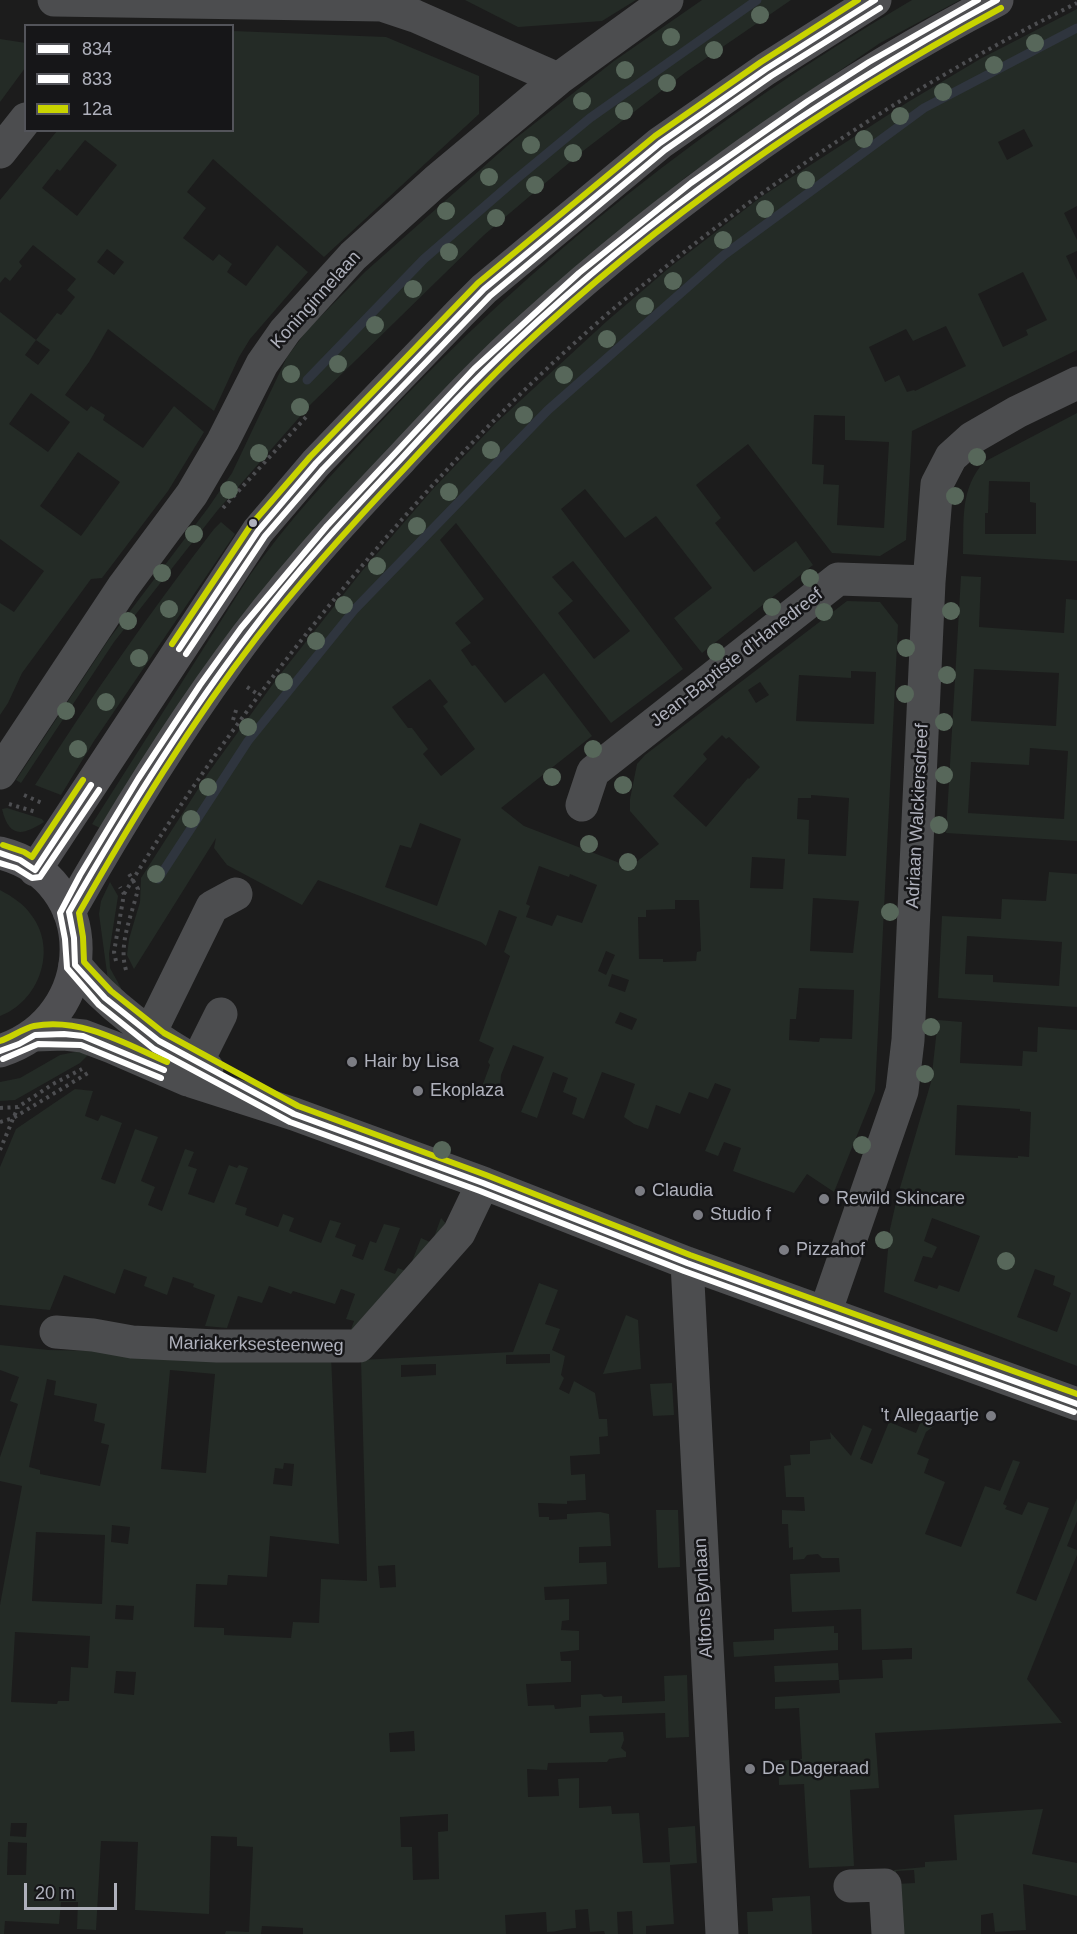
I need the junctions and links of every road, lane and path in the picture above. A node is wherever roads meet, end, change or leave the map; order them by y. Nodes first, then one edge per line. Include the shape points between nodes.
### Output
1 (54, 0) edge
2 (667, 0) edge
3 (875, 0) edge
4 (997, 0) edge
5 (1077, 3) edge
6 (107, 14) edge
7 (558, 79) junction
8 (24, 122) edge
9 (0, 152) edge
10 (1077, 383) edge
11 (308, 416) dead end
12 (219, 514) dead end
13 (929, 582) junction
14 (244, 684) dead end
15 (259, 695) junction
16 (14, 779) edge
17 (15, 806) dead end
18 (582, 806) dead end
19 (0, 853) edge
20 (35, 870) junction
21 (124, 894) dead end
22 (236, 894) dead end
23 (69, 912) junction
24 (75, 965) junction
25 (221, 1014) dead end
26 (150, 1033) junction
27 (35, 1035) junction
28 (108, 1046) junction
29 (0, 1051) edge
30 (193, 1071) junction
31 (18, 1107) junction
32 (0, 1108) edge
33 (0, 1150) edge
34 (483, 1183) junction
35 (687, 1263) junction
36 (825, 1313) junction
37 (56, 1332) dead end
38 (1077, 1404) edge
39 (850, 1886) dead end
40 (722, 1934) edge
41 (888, 1934) edge

1 - 6 street
2 - 7 street, Koninginnelaan
3 - 20 highway via 660,142 460,313 316,463 258,531
4 - 23 highway via 907,49 792,122 702,186 530,328 349,513 229,659 128,809
5 - 15 path via 957,66 834,144 724,220 598,322 492,421 389,533
6 - 7 street via 382,5
7 - 16 street, Koninginnelaan via 353,256 285,331 262,364 192,494 123,587
8 - 9 street
10 - 13 street, Adriaan Walckiersdreef via 972,438 951,457 938,484
11 - 12 path
13 - 18 street, Jean-Baptiste d'Hanedreef via 838,579 593,772
13 - 36 street, Adriaan Walckiersdreef via 902,1091
14 - 15 path
15 - 21 path via 204,770
16 - 17 path
19 - 20 highway
20 - 23 highway via 49,882
22 - 26 street via 212,907
23 - 24 highway via 75,938
24 - 26 street via 105,998
24 - 27 highway via 62,1004
25 - 30 street
26 - 30 street
27 - 28 street via 83,1036
27 - 29 highway
28 - 30 street
28 - 31 path via 92,1064
30 - 34 street via 294,1114
31 - 32 path
31 - 33 path
34 - 35 street
34 - 37 street, Mariakerksesteenweg via 459,1233 359,1346 217,1346 132,1342
35 - 36 street
35 - 40 street, Alfons Bynlaan
36 - 38 street
39 - 41 street via 885,1885

